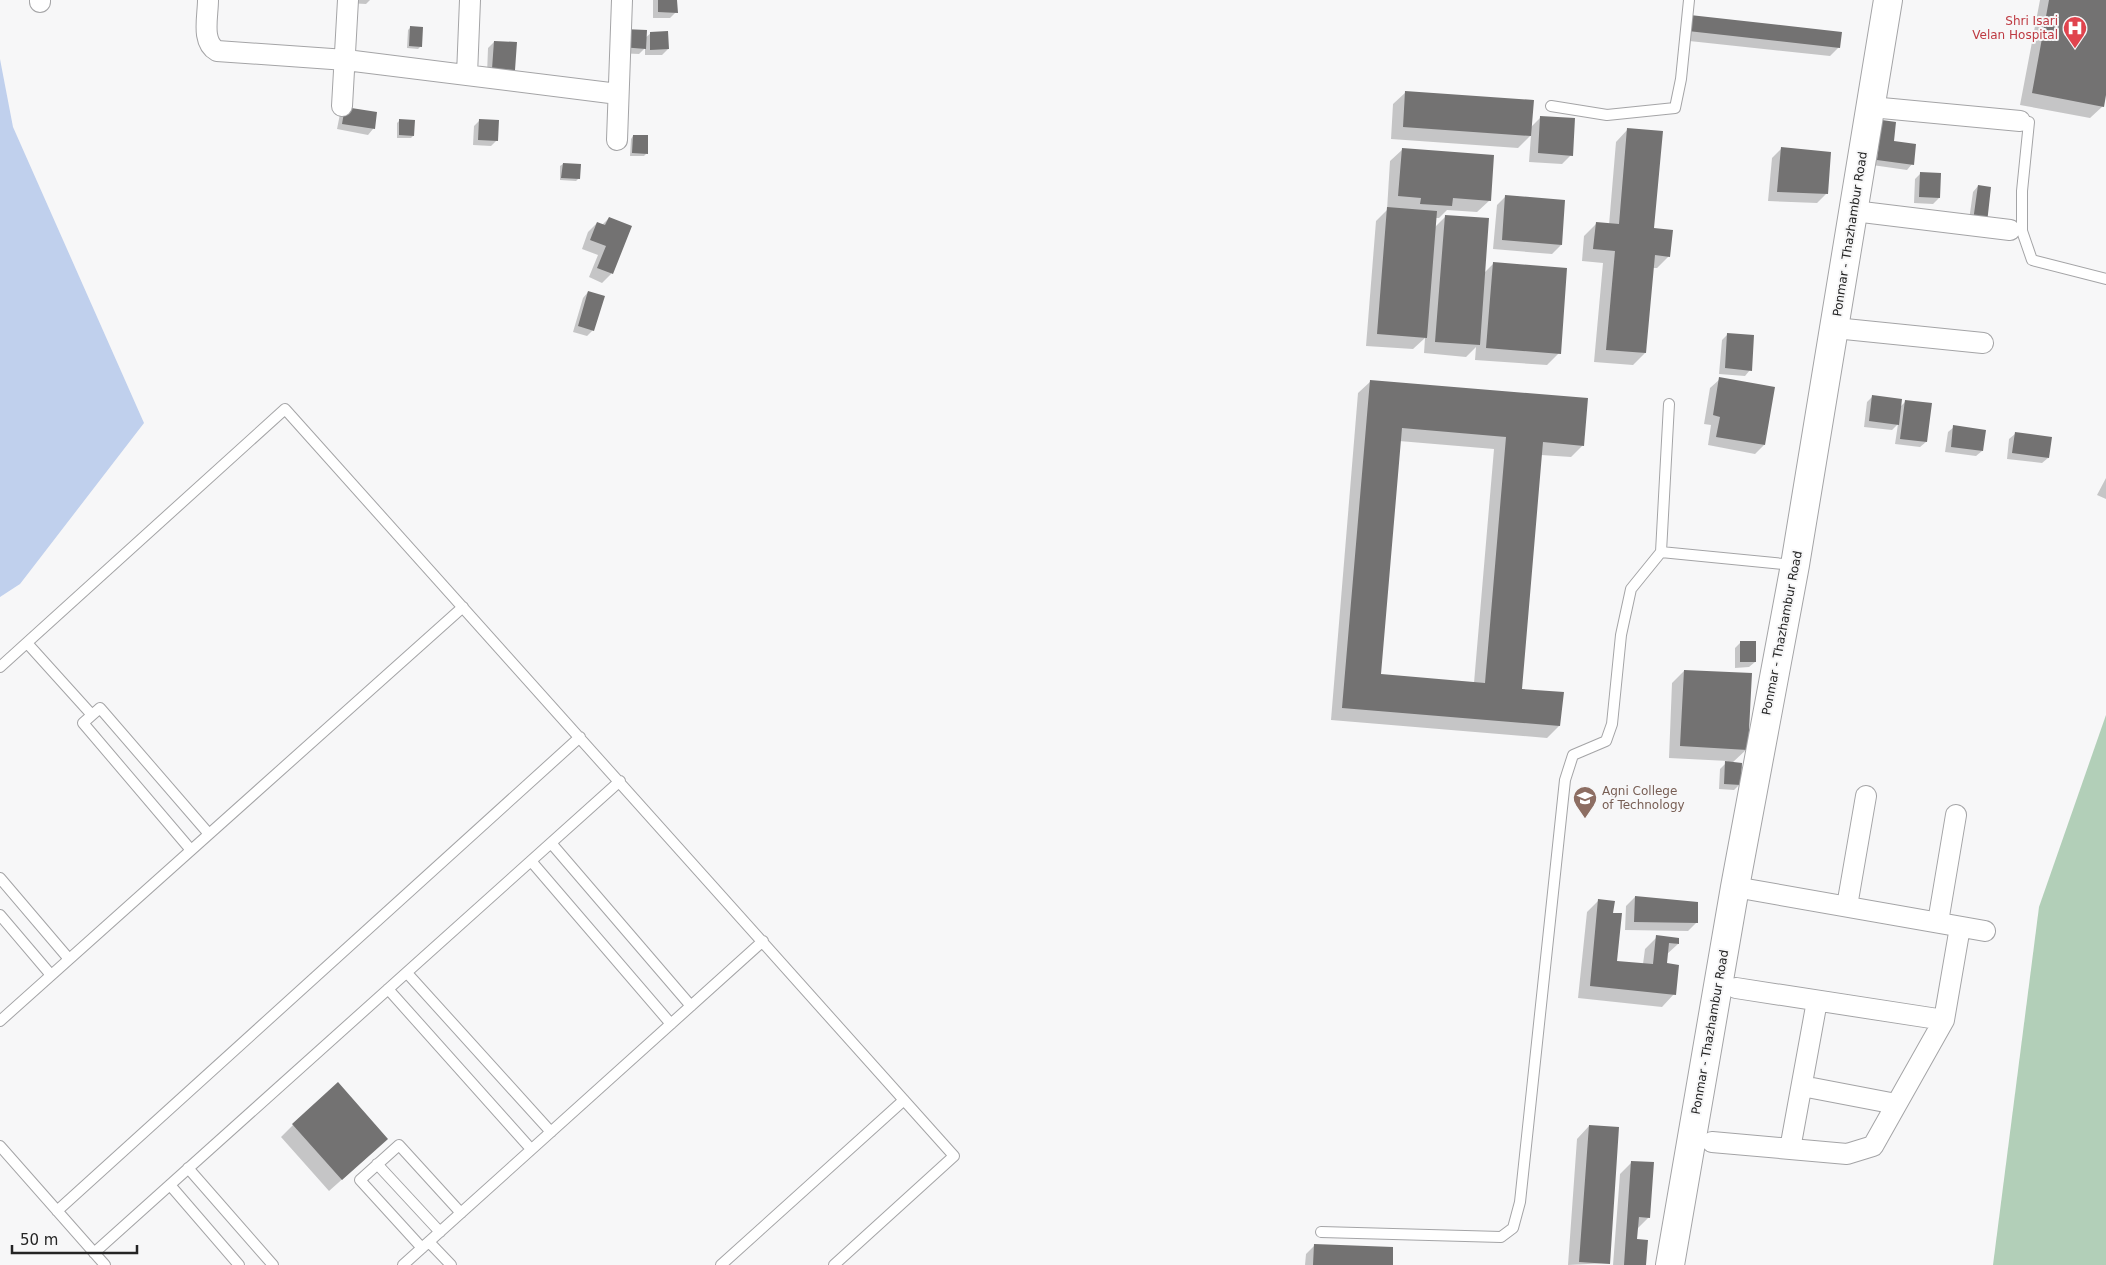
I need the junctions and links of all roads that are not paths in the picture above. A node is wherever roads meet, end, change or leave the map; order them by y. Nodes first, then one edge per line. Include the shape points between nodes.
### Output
1 (208, 0) edge
2 (348, 0) edge
3 (470, 0) edge
4 (622, 0) edge
5 (1689, 0) edge
6 (1888, 0) edge
7 (346, 60) junction
8 (467, 76) junction
9 (618, 94) junction
10 (342, 106) dead end
11 (1551, 106) dead end
12 (1871, 107) junction
13 (2020, 121) joint
14 (617, 140) dead end
15 (1854, 211) junction
16 (2016, 230) junction
17 (2106, 279) edge
18 (1835, 328) junction
19 (1984, 342) dead end
20 (1669, 404) dead end
21 (1661, 552) junction
22 (1795, 565) junction
23 (463, 607) junction
24 (27, 643) junction
25 (0, 667) edge
26 (92, 715) junction
27 (580, 737) junction
28 (620, 781) junction
29 (1866, 796) dead end
30 (1956, 815) dead end
31 (209, 834) junction
32 (551, 843) junction
33 (190, 850) junction
34 (531, 861) junction
35 (0, 878) edge
36 (1735, 887) junction
37 (1848, 906) junction
38 (0, 915) edge
39 (1938, 922) junction
40 (1960, 927) junction
41 (1985, 931) dead end
42 (763, 941) junction
43 (69, 959) junction
44 (407, 972) junction
45 (51, 975) junction
46 (1736, 988) dead end
47 (388, 989) junction
48 (1817, 1001) junction
49 (691, 1006) junction
50 (1944, 1020) junction
51 (0, 1021) edge
52 (671, 1024) junction
53 (1802, 1086) junction
54 (904, 1100) junction
55 (1896, 1104) junction
56 (551, 1132) junction
57 (1712, 1142) dead end
58 (0, 1146) edge
59 (532, 1149) junction
60 (1790, 1149) junction
61 (377, 1164) junction
62 (188, 1168) junction
63 (170, 1185) junction
64 (58, 1211) junction
65 (461, 1213) junction
66 (440, 1232) junction
67 (1320, 1232) dead end
68 (426, 1245) junction
69 (94, 1253) junction
70 (105, 1265) edge
71 (239, 1265) edge
72 (273, 1265) edge
73 (403, 1265) edge
74 (451, 1265) edge
75 (721, 1265) edge
76 (834, 1265) edge
77 (1670, 1265) edge

1 - 7 street via 207,40 210,48 217,52
2 - 7 street
3 - 8 street
4 - 9 street
5 - 11 lane via 1675,108 1607,115
6 - 12 street, Ponmar - Thazhambur Road
7 - 8 street
7 - 10 street
8 - 9 street
9 - 14 street
12 - 13 street
12 - 15 street, Ponmar - Thazhambur Road
13 - 16 lane via 2030,122
15 - 16 street
15 - 18 street, Ponmar - Thazhambur Road
16 - 17 lane via 2032,260
18 - 19 street
18 - 22 street, Ponmar - Thazhambur Road
20 - 21 lane
21 - 22 lane
21 - 67 lane via 1630,589 1621,635 1612,724 1606,742 1573,755 1564,780 1520,1202 1513,1228 1501,1237
22 - 36 street, Ponmar - Thazhambur Road
23 - 24 lane via 285,409
23 - 27 lane
23 - 31 lane
24 - 25 lane
24 - 26 lane
26 - 31 lane via 100,708
26 - 33 lane via 83,723
27 - 28 lane
27 - 64 lane
28 - 32 lane
28 - 42 lane
29 - 37 street
30 - 39 street
31 - 33 lane
32 - 34 lane
32 - 49 lane
33 - 43 lane
34 - 44 lane
34 - 52 lane
35 - 43 lane
36 - 37 street
36 - 77 street, Ponmar - Thazhambur Road
37 - 39 street
38 - 45 lane
39 - 40 street
40 - 41 street
40 - 50 street
42 - 49 lane
42 - 54 lane
43 - 45 lane
44 - 47 lane
44 - 56 lane
45 - 51 lane
46 - 48 street
47 - 59 lane
47 - 62 lane
48 - 50 street
48 - 53 street
49 - 52 lane
50 - 55 street
52 - 56 lane
53 - 55 street
53 - 60 street
54 - 75 lane
54 - 76 lane via 954,1156
55 - 60 street via 1873,1146 1847,1154
56 - 59 lane
57 - 60 street
58 - 64 lane
59 - 65 lane
61 - 65 lane via 399,1145
61 - 66 lane
61 - 68 lane via 360,1180
62 - 63 lane
62 - 72 lane
63 - 69 lane
63 - 71 lane
64 - 69 lane
65 - 66 lane
66 - 68 lane
68 - 73 lane
68 - 74 lane
69 - 70 lane

